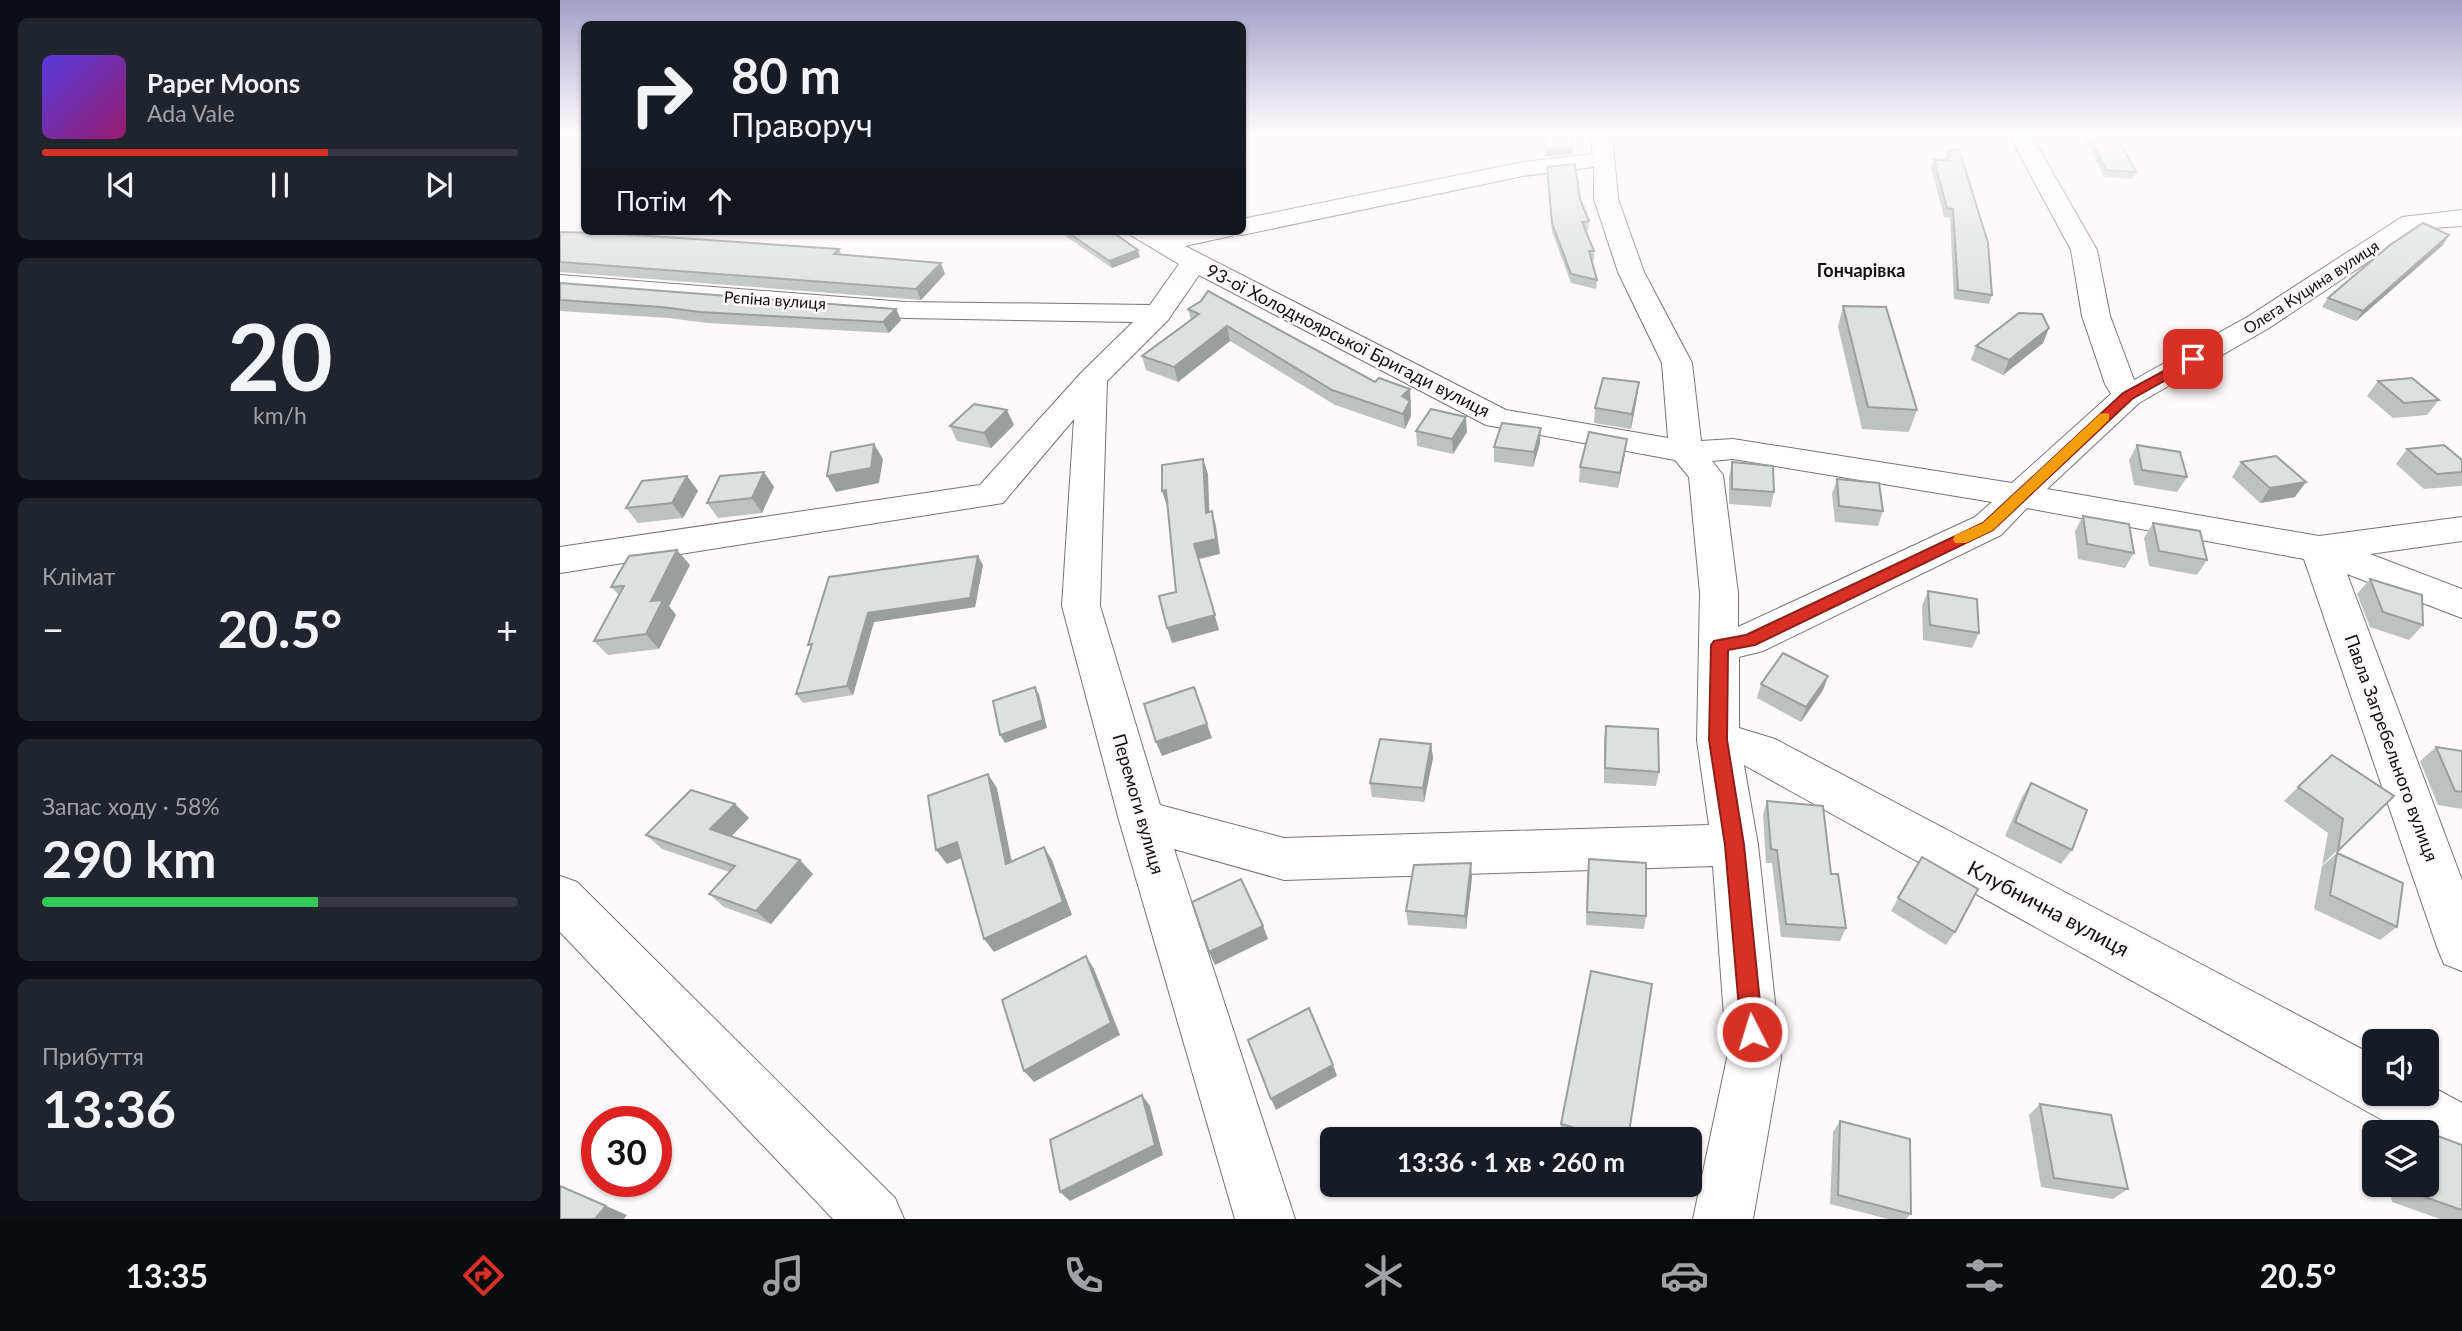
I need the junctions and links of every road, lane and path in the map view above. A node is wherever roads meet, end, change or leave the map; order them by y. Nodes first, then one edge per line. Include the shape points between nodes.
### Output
1 (1422, 190) edge
2 (1605, 190) edge
3 (2051, 190) edge
4 (2462, 218) edge
5 (1246, 226) edge
6 (1206, 235) edge
7 (1166, 245) edge
8 (560, 283) edge
9 (1158, 314) junction
10 (1092, 379) junction
11 (2128, 396) junction
12 (1686, 452) junction
13 (2019, 495) junction
14 (2462, 529) edge
15 (2319, 549) junction
16 (560, 560) edge
17 (2462, 604) edge
18 (1719, 645) junction
19 (1718, 740) junction
20 (1142, 820) junction
21 (1735, 845) junction
22 (560, 898) edge
23 (2462, 947) edge
24 (2362, 1079) edge
25 (2411, 1106) edge
26 (2462, 1133) edge
27 (874, 1219) edge
28 (1265, 1219) edge
29 (1723, 1219) edge

1 - 5 street
2 - 12 street via 1631,272 1677,363
3 - 11 street via 2084,250 2095,316
4 - 11 street, Олега Куцина вулиця via 2411,222 2259,322
6 - 7 street
7 - 9 street
7 - 12 street, 93-ої Холодноярської Бригади вулиця via 1497,418
8 - 9 street, Рєпіна вулиця via 905,310
9 - 10 street
10 - 16 street via 991,495
10 - 20 street, Перемоги вулиця via 1081,606
11 - 13 street, Олега Куцина вулиця
12 - 13 street, 93-ої Холодноярської Бригади вулиця via 1733,449
12 - 18 street via 1706,475 1719,593
13 - 15 street, 93-ої Холодноярської Бригади вулиця
13 - 18 street via 1988,526 1749,640
14 - 15 street
15 - 17 street, 93-ої Холодноярської Бригади вулиця
15 - 23 street, Павла Загребельного вулиця
18 - 19 street
19 - 21 street
19 - 24 street, Клубнична вулиця via 1760,752
20 - 21 street via 1284,859
20 - 28 street, Перемоги вулиця
21 - 29 street via 1754,1058
22 - 27 street
25 - 26 street

